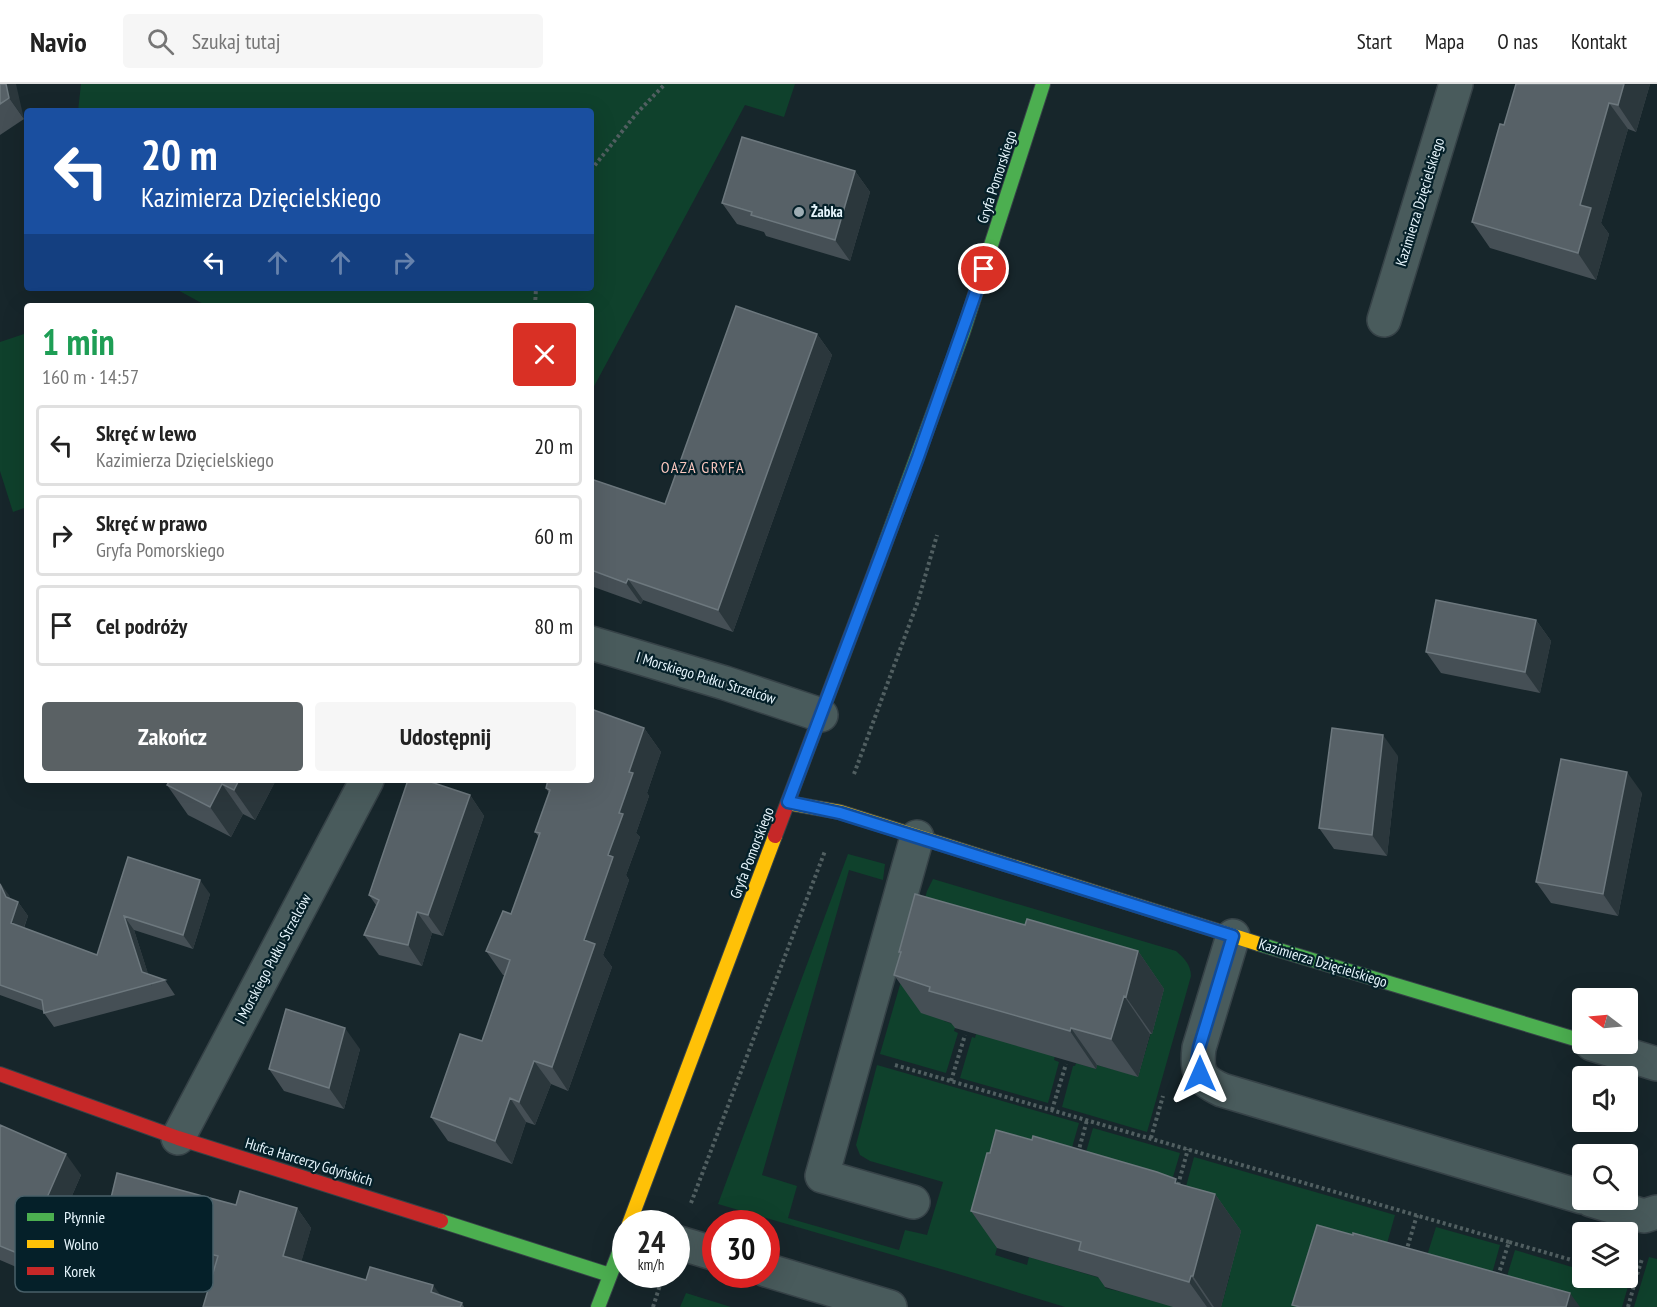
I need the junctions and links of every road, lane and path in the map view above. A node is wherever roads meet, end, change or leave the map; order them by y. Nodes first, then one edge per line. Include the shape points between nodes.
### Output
1 (665, 84) edge
2 (1043, 84) edge
3 (1456, 84) edge
4 (594, 166) edge
5 (1384, 320) dead end
6 (594, 644) edge
7 (821, 715) junction
8 (365, 783) edge
9 (788, 802) junction
10 (917, 837) junction
11 (1233, 936) junction
12 (965, 1035) edge
13 (1572, 1038) edge
14 (857, 1054) junction
15 (1624, 1054) edge
16 (1066, 1064) edge
17 (1657, 1064) edge
18 (0, 1074) edge
19 (951, 1081) junction
20 (1165, 1089) dead end
21 (1052, 1110) junction
22 (1087, 1120) junction
23 (178, 1138) junction
24 (1151, 1138) junction
25 (1188, 1149) junction
26 (1076, 1163) edge
27 (1176, 1192) edge
28 (1572, 1194) edge
29 (913, 1202) dead end
30 (634, 1210) edge
31 (1624, 1210) edge
32 (1657, 1212) edge
33 (1417, 1215) junction
34 (1509, 1242) junction
35 (1404, 1259) edge
36 (1572, 1260) edge
37 (612, 1270) edge
38 (780, 1274) edge
39 (610, 1275) junction
40 (1495, 1286) edge
41 (660, 1288) edge
42 (1633, 1288) edge
43 (598, 1307) edge
44 (653, 1307) edge
45 (890, 1307) edge
46 (1628, 1307) edge

1 - 4 path
2 - 7 street, Gryfa Pomorskiego via 963,332
3 - 5 street, Kazimierza Dzięcielskiego
6 - 7 street, I Morskiego Pułku Strzelców
7 - 9 street, Gryfa Pomorskiego
8 - 23 street, I Morskiego Pułku Strzelców
9 - 10 street, Kazimierza Dzięcielskiego via 840,813
9 - 30 street, Gryfa Pomorskiego
10 - 11 street, Kazimierza Dzięcielskiego
10 - 14 street
11 - 13 street, Kazimierza Dzięcielskiego
11 - 28 street via 1199,1048 1200,1074 1208,1084
12 - 19 path
14 - 19 path
14 - 29 street via 822,1176
15 - 17 street
16 - 21 path
18 - 23 street, Hufca Harcerzy Gdyńskich
19 - 21 path
20 - 24 path
21 - 22 path
22 - 24 path
22 - 26 path
23 - 39 street, Hufca Harcerzy Gdyńskich
24 - 25 path
25 - 27 path
25 - 33 path
31 - 32 street via 1644,1216
33 - 34 path
33 - 35 path
34 - 36 path
34 - 40 path
37 - 39 street
38 - 45 street
39 - 43 street
41 - 44 path
42 - 46 path

